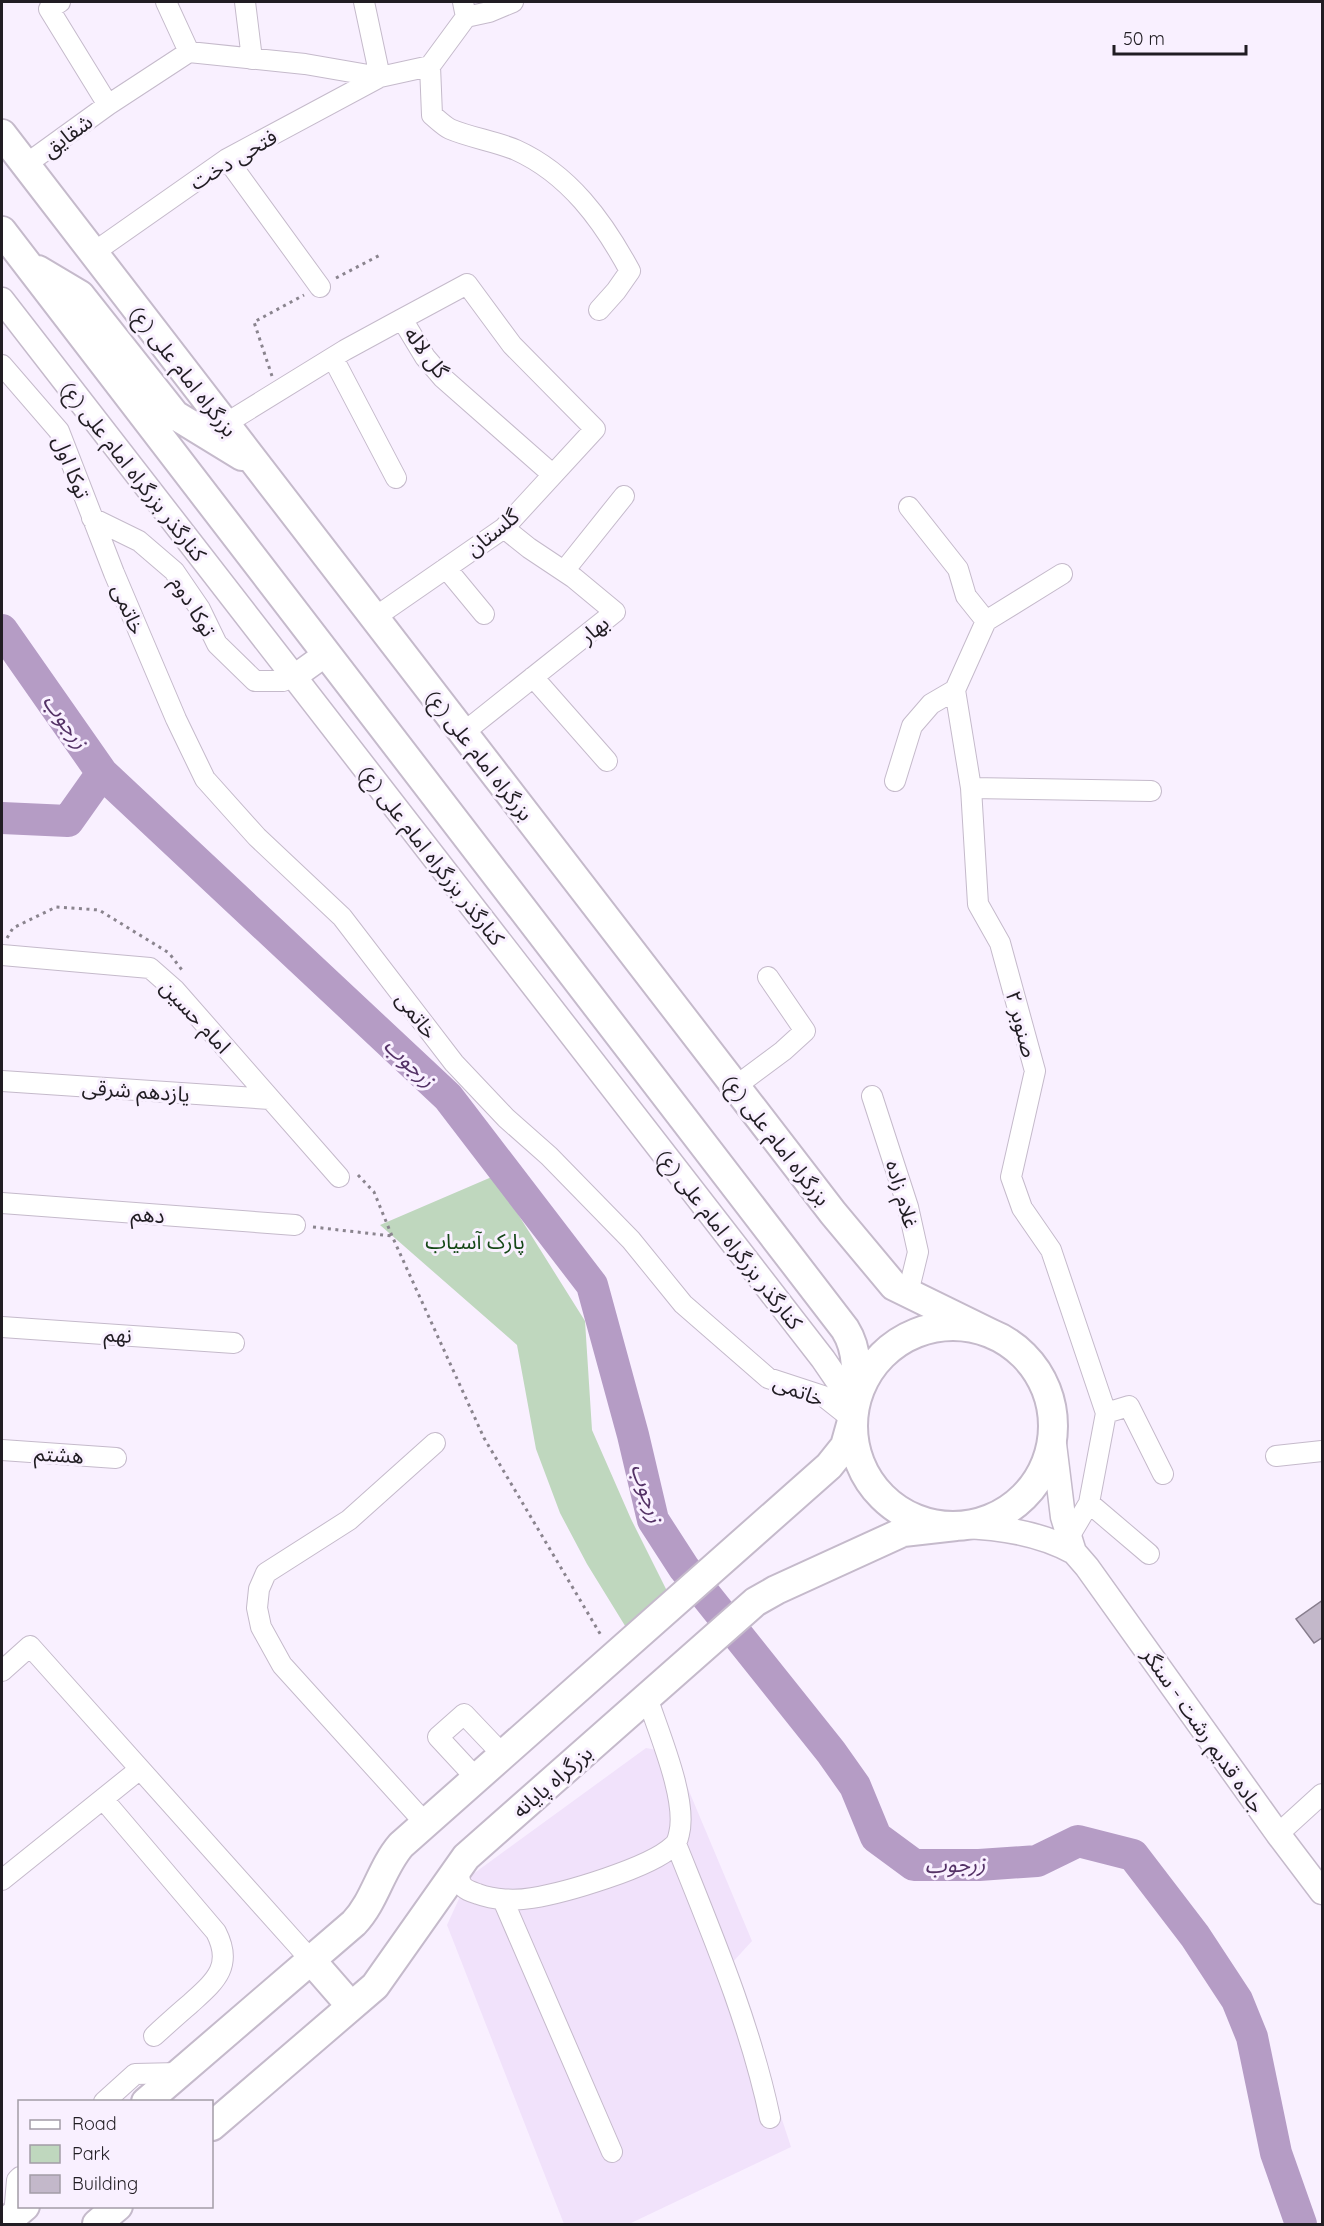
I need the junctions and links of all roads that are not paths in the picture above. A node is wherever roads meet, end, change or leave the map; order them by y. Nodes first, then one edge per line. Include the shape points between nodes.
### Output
1 (60, 2) edge
2 (166, 2) edge
3 (245, 2) edge
4 (364, 2) edge
5 (513, 2) edge
6 (465, 9) edge
7 (189, 52) junction
8 (252, 59) junction
9 (430, 66) junction
10 (380, 77) junction
11 (108, 105) junction
12 (2, 134) edge
13 (227, 159) junction
14 (25, 165) junction
15 (2, 231) edge
16 (93, 253) junction
17 (320, 287) road end
18 (2, 300) edge
19 (599, 310) dead end
20 (402, 319) junction
21 (162, 342) junction
22 (333, 358) junction
23 (2, 364) edge
24 (124, 370) junction
25 (225, 424) junction
26 (256, 465) junction
27 (552, 474) junction
28 (396, 478) dead end
29 (624, 496) dead end
30 (909, 507) dead end
31 (92, 518) junction
32 (504, 528) junction
33 (446, 568) junction
34 (564, 572) junction
35 (1062, 574) dead end
36 (484, 614) dead end
37 (374, 618) junction
38 (986, 621) junction
39 (326, 654) junction
40 (294, 677) junction
41 (533, 677) junction
42 (955, 690) junction
43 (463, 733) junction
44 (607, 761) dead end
45 (895, 781) dead end
46 (971, 788) junction
47 (1151, 791) dead end
48 (3, 949) edge
49 (768, 977) dead end
50 (2, 1081) edge
51 (736, 1086) junction
52 (872, 1095) dead end
53 (270, 1099) junction
54 (345, 1172) road end
55 (2, 1203) edge
56 (296, 1225) road end
57 (908, 1293) junction
58 (2, 1327) edge
59 (994, 1335) junction
60 (234, 1343) dead end
61 (1106, 1413) junction
62 (852, 1419) junction
63 (1053, 1436) junction
64 (435, 1443) dead end
65 (2, 1450) edge
66 (1323, 1451) edge
67 (1276, 1456) dead end
68 (116, 1458) dead end
69 (1163, 1474) dead end
70 (1089, 1503) junction
71 (958, 1526) junction
72 (1077, 1552) junction
73 (1149, 1554) dead end
74 (2, 1671) edge
75 (647, 1697) junction
76 (503, 1755) junction
77 (140, 1769) junction
78 (476, 1778) junction
79 (1323, 1794) edge
80 (103, 1799) junction
81 (425, 1823) junction
82 (1278, 1834) junction
83 (676, 1845) junction
84 (458, 1868) junction
85 (2, 1880) edge
86 (1323, 1892) edge
87 (503, 1900) junction
88 (318, 1952) junction
89 (351, 2006) junction
90 (154, 2036) dead end
91 (178, 2073) junction
92 (106, 2100) edge
93 (148, 2100) edge
94 (770, 2118) dead end
95 (213, 2125) edge
96 (612, 2152) dead end
97 (18, 2179) edge
98 (116, 2208) edge
99 (14, 2216) edge
100 (97, 2224) edge

1 - 11 street via 49,9
2 - 7 street
3 - 8 street
4 - 10 street
5 - 6 street via 489,12
6 - 9 street
7 - 8 street
7 - 11 street, شقایق
8 - 10 street
9 - 10 street
9 - 19 street via 432,115 449,128 518,151 548,169 574,190 612,238 630,271
10 - 13 street, فتحی دخت
11 - 14 street, شقایق
12 - 14 highway, بزرگراه امام علی (ع)
13 - 16 street, فتحی دخت
13 - 17 street
14 - 16 highway, بزرگراه امام علی (ع)
15 - 24 highway via 26,264
16 - 21 highway, بزرگراه امام علی (ع)
18 - 40 main road, کنارگذر بزرگراه امام علی (ع)
20 - 22 street, گل لاله
20 - 27 street, گل لاله via 443,378
20 - 27 street, گلستان via 467,284 512,345 595,429
21 - 24 highway
21 - 25 highway, بزرگراه امام علی (ع)
22 - 25 street, گل لاله
22 - 28 street
23 - 31 street, توکا اول via 59,431
24 - 26 highway via 175,415
24 - 39 highway
25 - 26 highway, بزرگراه امام علی (ع)
26 - 37 highway, بزرگراه امام علی (ع)
27 - 32 street, گلستان
29 - 34 street
30 - 38 street via 958,569 966,596
31 - 40 street, توکا دوم via 139,542 174,571 200,609 217,644 255,681
31 - 62 street, خاتمی via 205,779 257,837 342,916 454,1063 631,1240 683,1304 768,1378 823,1396
32 - 33 street, گلستان
32 - 34 street, بهار
33 - 36 street
33 - 37 street, گلستان
34 - 41 street, بهار via 615,612
35 - 38 street
37 - 43 highway, بزرگراه امام علی (ع)
38 - 42 street
39 - 40 main road
39 - 62 highway via 844,1329 853,1345 856,1365
40 - 62 main road, کنارگذر بزرگراه امام علی (ع) via 823,1359 838,1381
41 - 43 street, بهار
41 - 44 street
42 - 45 street via 931,704 912,726
42 - 46 street, صنوبر ۲
43 - 51 highway, بزرگراه امام علی (ع)
46 - 47 street
46 - 61 street, صنوبر ۲ via 978,904 1000,943 1035,1071 1011,1177 1022,1208 1051,1250
48 - 53 street, امام حسین via 150,968 175,990
49 - 51 street via 805,1031
50 - 53 street, یازدهم شرقی
51 - 57 highway, بزرگراه امام علی (ع) via 884,1275
52 - 57 street, غلام زاده via 918,1252
53 - 54 street, امام حسین
55 - 56 street, دهم
57 - 59 highway, بزرگراه امام علی (ع)
58 - 60 street, نهم
59 - 62 highway via 967,1327 943,1326 897,1342 865,1376
59 - 63 highway via 1018,1350 1040,1376 1052,1408
61 - 69 street via 1129,1406
61 - 70 street, صنوبر ۲
62 - 71 highway via 858,1459 879,1495 914,1519
62 - 76 highway via 846,1446 830,1467
63 - 71 highway via 1043,1469 1024,1496 993,1518
63 - 72 main road via 1060,1498
64 - 81 street via 349,1520 266,1573 257,1608 261,1627 282,1665
65 - 68 street, هشتم
66 - 67 street
70 - 72 street, صنوبر ۲
70 - 73 street
71 - 72 main road via 1024,1534
71 - 75 highway, بزرگراه پایانه via 903,1532 776,1590 755,1602
72 - 82 main road, جاده قدیم رشت - سنگر
74 - 77 street via 30,1646
75 - 83 street via 681,1811
75 - 84 highway, بزرگراه پایانه via 470,1853
76 - 78 highway
76 - 78 street via 464,1714 438,1737
77 - 80 street
77 - 88 street
78 - 81 highway
79 - 82 street
80 - 85 street
80 - 90 street via 216,1932 222,1948 222,1965 214,1982
81 - 88 highway via 396,1851 358,1919
82 - 86 main road, جاده قدیم رشت - سنگر
83 - 87 street via 589,1884 530,1899
83 - 94 street via 736,1999
84 - 87 street via 462,1886 469,1891
84 - 89 highway, بزرگراه پایانه via 386,1972
87 - 96 street
88 - 89 highway
88 - 91 highway
89 - 95 highway, بزرگراه پایانه
91 - 92 street via 135,2074
91 - 93 highway
97 - 99 street
98 - 100 highway

